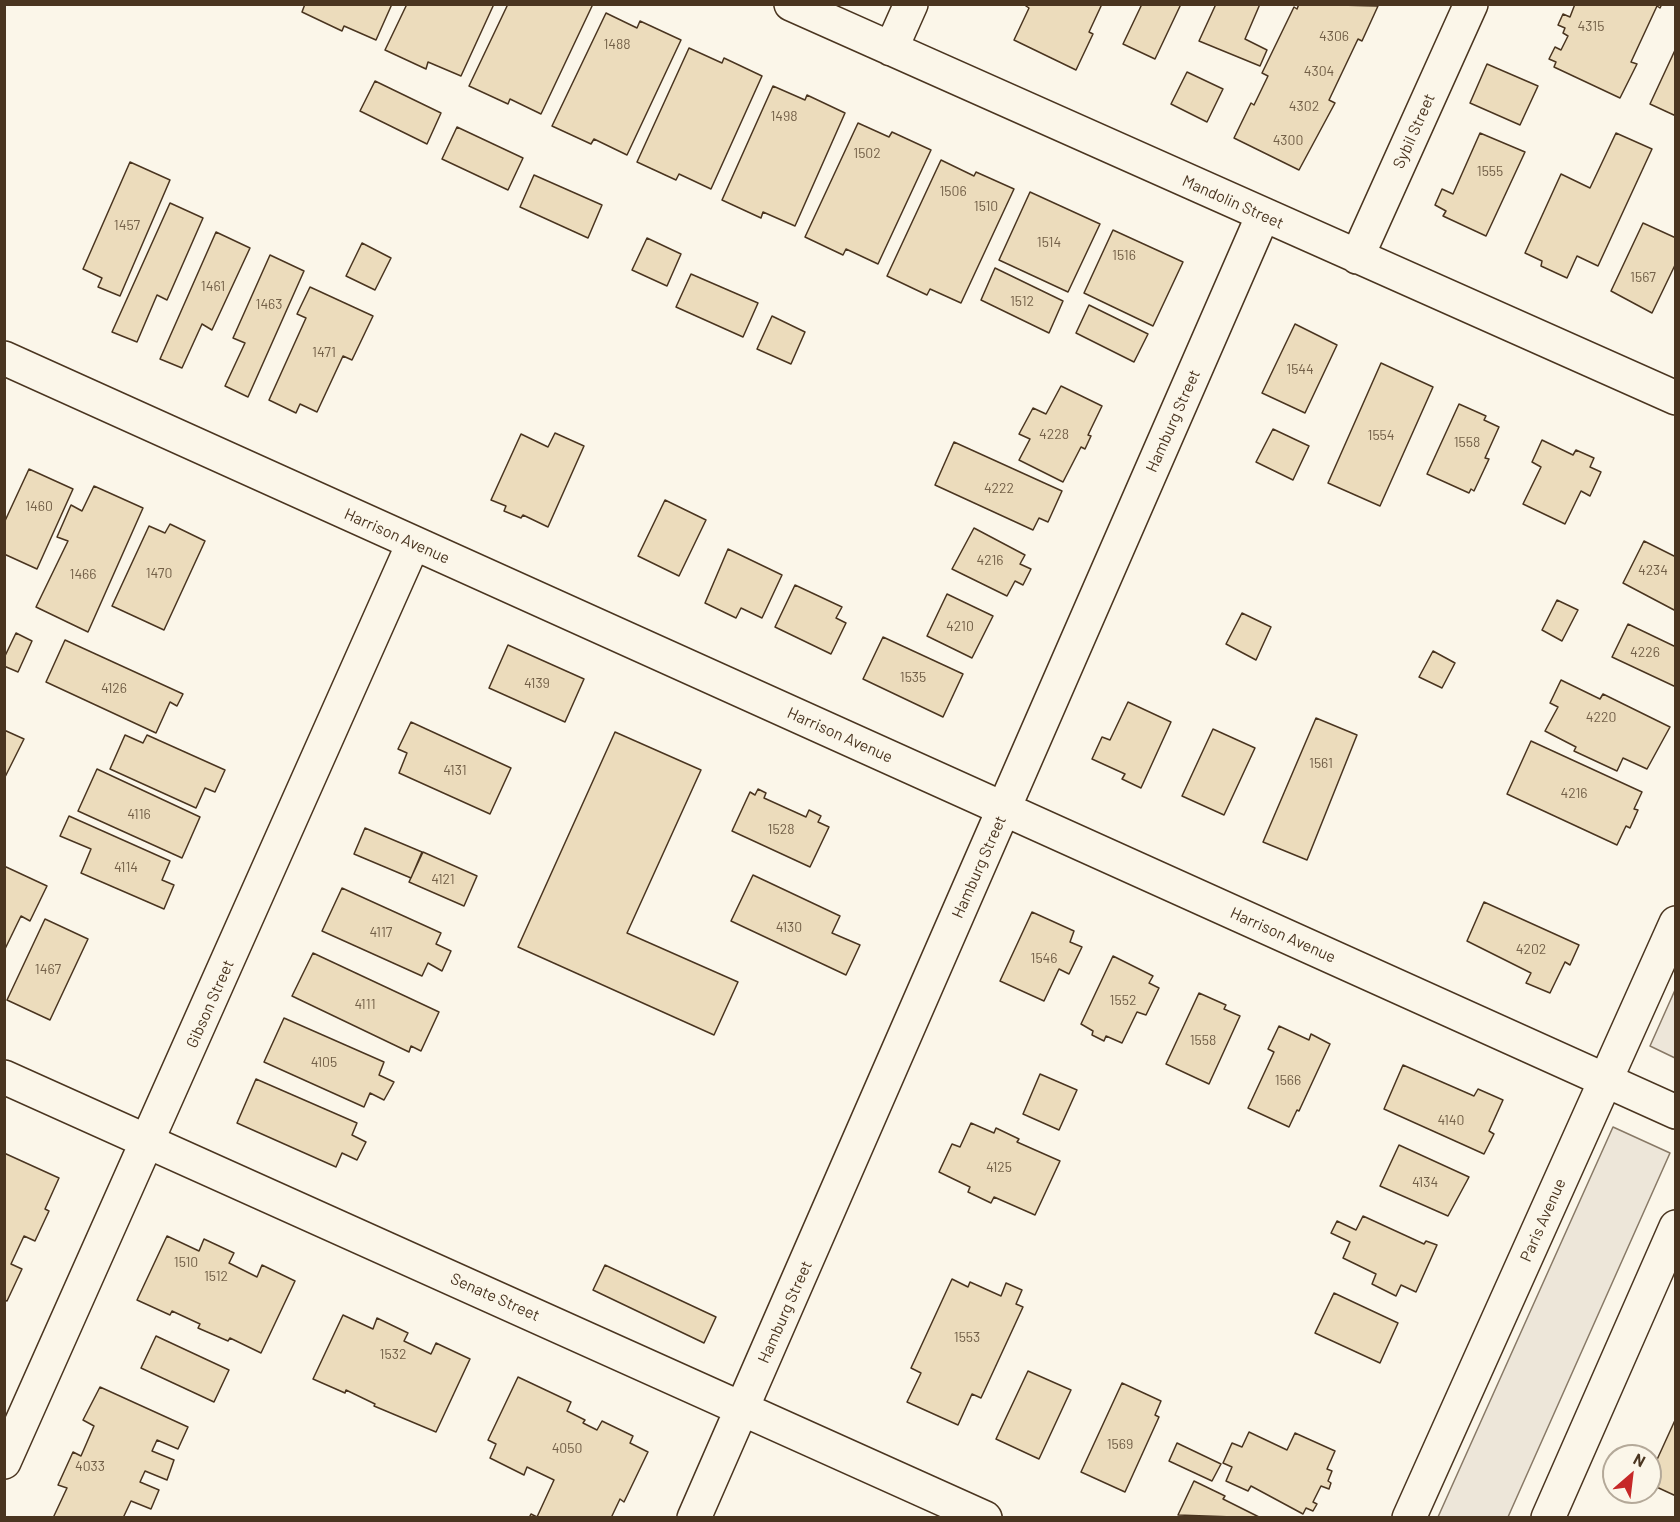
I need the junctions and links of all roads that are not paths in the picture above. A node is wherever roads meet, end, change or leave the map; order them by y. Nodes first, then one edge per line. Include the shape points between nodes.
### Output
1 (791, 4) edge
2 (911, 4) edge
3 (1471, 4) edge
4 (891, 49) junction
5 (1263, 215) junction
6 (1358, 257) junction
7 (4, 358) edge
8 (1676, 398) edge
9 (413, 544) junction
10 (1005, 808) junction
11 (1676, 923) edge
12 (4, 1077) edge
13 (1605, 1081) junction
14 (1676, 1112) edge
15 (149, 1142) junction
16 (1676, 1227) edge
17 (743, 1408) junction
18 (4, 1462) edge
19 (1555, 1512) edge
20 (694, 1518) edge
21 (985, 1518) edge
22 (1409, 1518) edge

1 - 4 street, Mandolin Street
2 - 4 street
3 - 6 street, Sybil Street
4 - 5 street, Mandolin Street
5 - 6 street, Mandolin Street
5 - 10 street, Hamburg Street
6 - 8 street, Mandolin Street
7 - 9 street, Harrison Avenue
9 - 10 street, Harrison Avenue
9 - 15 street, Gibson Street
10 - 13 street, Harrison Avenue
10 - 17 street, Hamburg Street
11 - 13 street, Paris Avenue
12 - 15 street, Senate Street
13 - 14 street, Harrison Avenue
13 - 22 street, Paris Avenue
15 - 17 street, Senate Street
15 - 18 street, Gibson Street
16 - 19 street
17 - 20 street, Hamburg Street
17 - 21 street, Senate Street

